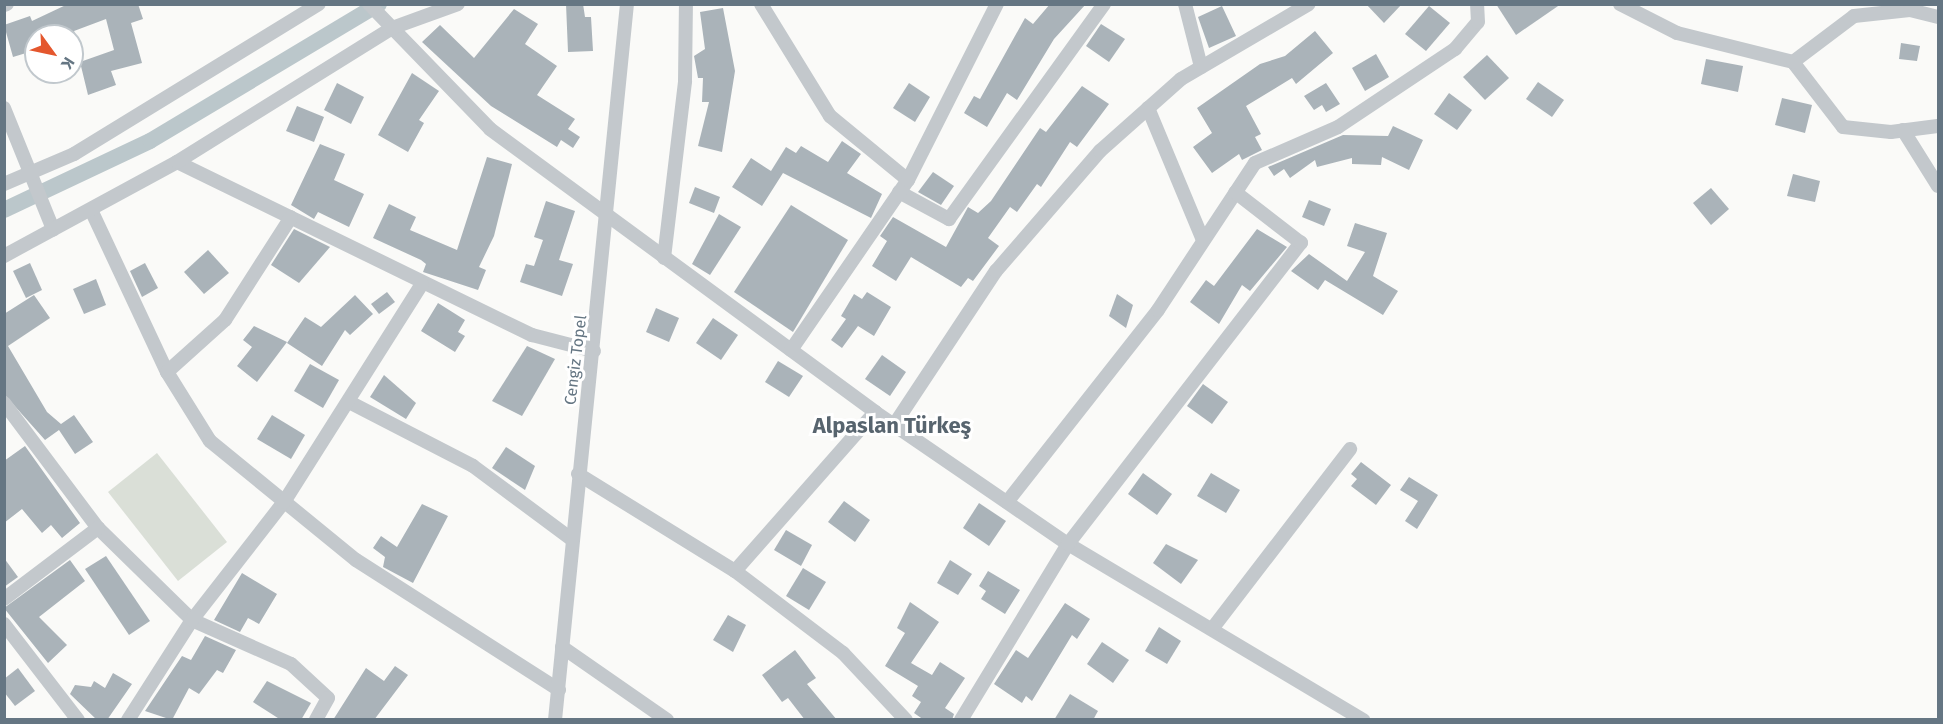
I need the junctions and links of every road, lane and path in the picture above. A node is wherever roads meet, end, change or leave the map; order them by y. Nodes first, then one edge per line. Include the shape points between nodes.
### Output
1 (319, 4) edge
2 (369, 4) edge
3 (458, 4) edge
4 (627, 4) edge
5 (686, 4) edge
6 (761, 4) edge
7 (997, 4) edge
8 (1104, 4) edge
9 (1185, 4) edge
10 (1308, 4) edge
11 (1477, 4) edge
12 (1620, 4) edge
13 (1910, 8) edge
14 (1938, 16) edge
15 (392, 28) junction
16 (1793, 62) junction
17 (1201, 67) junction
18 (4, 108) edge
19 (1148, 108) junction
20 (1938, 126) edge
21 (1903, 130) junction
22 (177, 162) junction
23 (30, 175) junction
24 (908, 180) junction
25 (4, 184) edge
26 (1938, 186) edge
27 (899, 192) junction
28 (1234, 192) junction
29 (92, 212) junction
30 (291, 217) junction
31 (609, 217) junction
32 (53, 229) junction
33 (1203, 240) junction
34 (4, 256) edge
35 (664, 258) junction
36 (422, 284) junction
37 (790, 350) junction
38 (594, 351) junction
39 (167, 372) junction
40 (4, 403) edge
41 (351, 403) junction
42 (875, 412) junction
43 (894, 425) junction
44 (1350, 449) dead end
45 (578, 474) junction
46 (284, 502) junction
47 (1007, 502) junction
48 (98, 528) junction
49 (570, 538) junction
50 (1068, 544) junction
51 (735, 572) junction
52 (4, 599) edge
53 (192, 620) junction
54 (4, 624) edge
55 (1212, 629) junction
56 (562, 647) junction
57 (558, 690) junction
58 (1360, 719) edge
59 (78, 720) edge
60 (128, 720) edge
61 (316, 720) edge
62 (555, 720) edge
63 (667, 720) edge
64 (906, 720) edge
65 (961, 720) edge

1 - 23 street
2 - 15 street
3 - 15 street
4 - 31 street, Cengiz Topel
5 - 35 street via 685,81
6 - 24 street via 830,116
7 - 24 street
8 - 27 street via 949,219
9 - 17 street
10 - 17 street
11 - 28 street via 1478,22 1455,49 1338,127 1255,163
12 - 16 street via 1677,33
13 - 14 street
13 - 16 street via 1854,16
15 - 22 street
15 - 31 street via 490,129
16 - 21 street via 1843,127
17 - 19 street
18 - 23 street
19 - 33 street
19 - 43 street via 1100,151 996,271
20 - 21 street
21 - 26 street
22 - 29 street
22 - 30 street
23 - 25 street
23 - 32 street
24 - 27 street
27 - 37 street
28 - 33 street
28 - 50 street via 1301,243
29 - 32 street
29 - 39 street
30 - 36 street
30 - 39 street via 225,320
31 - 35 street
31 - 38 street, Cengiz Topel
32 - 34 street
33 - 47 street via 1158,310
35 - 37 street
36 - 38 street via 532,334
36 - 41 street
37 - 42 street
38 - 45 street, Cengiz Topel
39 - 46 street via 210,441
40 - 48 street
41 - 46 street
41 - 49 street via 473,466
42 - 43 street
42 - 51 street
43 - 47 street
44 - 55 street
45 - 49 street, Cengiz Topel
45 - 51 street
46 - 53 street
46 - 57 street via 356,560
47 - 50 street
48 - 52 street
48 - 53 street
49 - 56 street, Cengiz Topel
50 - 55 street
50 - 65 street
51 - 64 street via 843,653
53 - 60 street
53 - 61 street via 291,664 328,698
54 - 59 street
55 - 58 street
56 - 57 street, Cengiz Topel
56 - 63 street
57 - 62 street, Cengiz Topel

